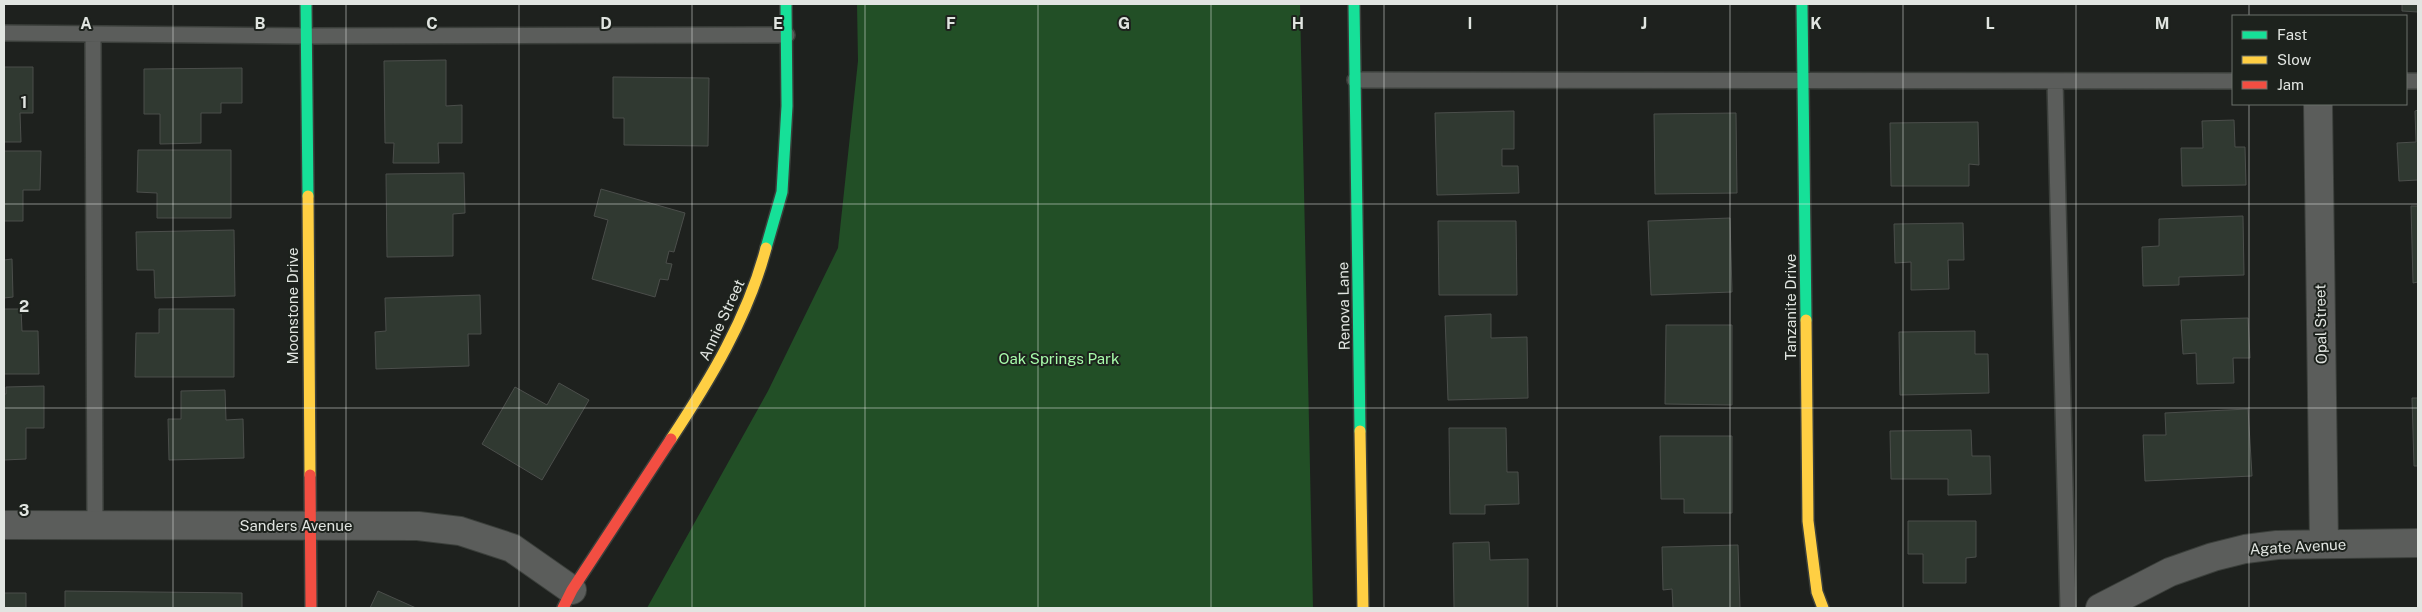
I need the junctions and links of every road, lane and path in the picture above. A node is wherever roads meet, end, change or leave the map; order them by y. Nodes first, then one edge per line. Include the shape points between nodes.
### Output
1 (306, 4) edge
2 (786, 4) edge
3 (1354, 4) edge
4 (1802, 4) edge
5 (4, 33) edge
6 (93, 34) junction
7 (787, 35) junction
8 (306, 36) junction
9 (1355, 80) junction
10 (1804, 80) junction
11 (2055, 81) junction
12 (2232, 81) edge
13 (2318, 105) edge
14 (4, 525) edge
15 (95, 525) junction
16 (310, 526) junction
17 (2418, 543) edge
18 (2324, 544) junction
19 (567, 599) edge
20 (311, 608) edge
21 (1363, 608) edge
22 (1822, 608) edge
23 (2068, 608) edge
24 (2100, 608) edge

1 - 8 street, Moonstone Drive
2 - 7 street, Annie Street
3 - 9 street, Renova Lane
4 - 10 street, Tanzanite Drive
5 - 6 lane
6 - 8 lane
6 - 15 lane
7 - 8 lane
7 - 19 street, Annie Street via 782,192 758,279 708,383
8 - 16 street, Moonstone Drive
9 - 10 lane
9 - 21 street, Renova Lane
10 - 11 lane
10 - 22 street, Tanzanite Drive via 1808,521
11 - 12 lane
11 - 23 lane
13 - 18 street, Opal Street
14 - 15 street, Sanders Avenue
15 - 16 street, Sanders Avenue
16 - 19 street, Sanders Avenue via 418,526 460,531 512,548
16 - 20 street, Moonstone Drive
17 - 18 street, Agate Avenue
18 - 24 street, Agate Avenue via 2277,545 2213,557 2170,572

